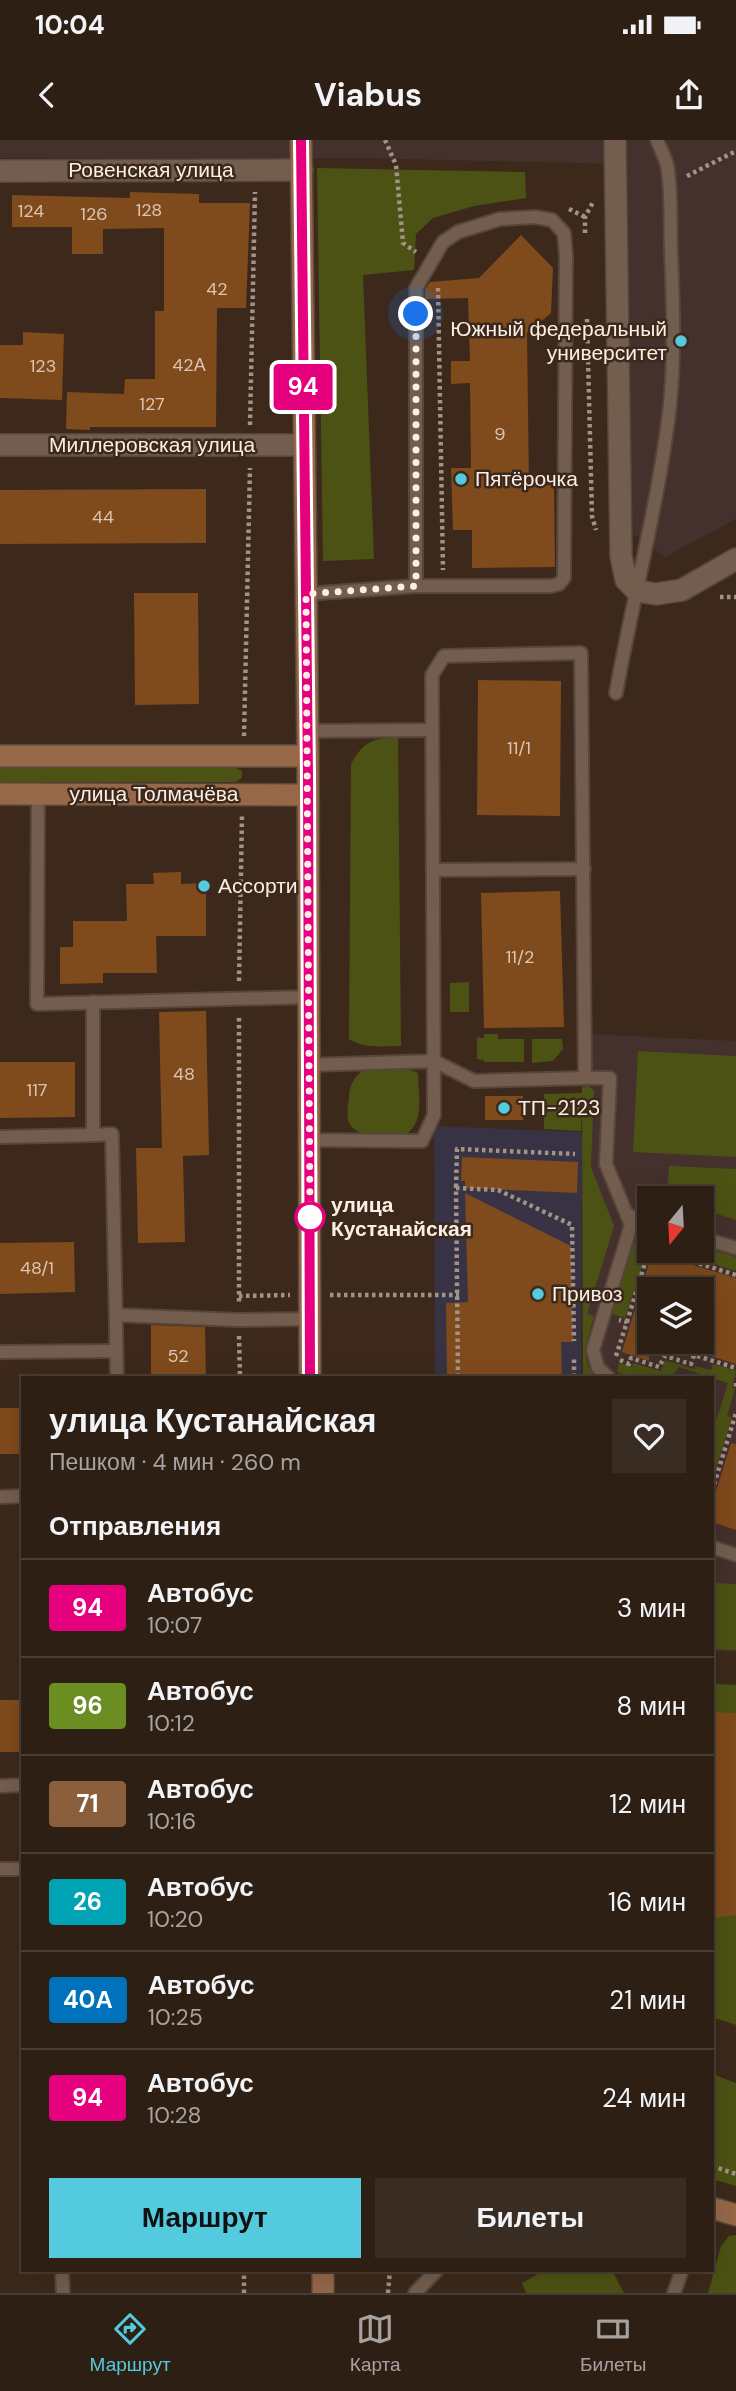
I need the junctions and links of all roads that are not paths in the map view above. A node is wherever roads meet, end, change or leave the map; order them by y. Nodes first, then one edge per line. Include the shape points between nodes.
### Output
1 (301, 140) edge
2 (615, 140) edge
3 (657, 140) edge
4 (302, 170) junction
5 (0, 171) edge
6 (0, 445) edge
7 (304, 445) junction
8 (736, 559) edge
9 (416, 586) junction
10 (637, 591) junction
11 (306, 594) junction
12 (616, 693) dead end
13 (432, 730) junction
14 (308, 731) junction
15 (0, 756) edge
16 (308, 756) junction
17 (0, 794) edge
18 (38, 794) junction
19 (308, 795) junction
20 (584, 869) junction
21 (433, 870) junction
22 (309, 998) junction
23 (93, 1002) junction
24 (434, 1061) junction
25 (310, 1065) junction
26 (585, 1078) junction
27 (93, 1135) junction
28 (0, 1137) edge
29 (309, 1140) junction
30 (627, 1215) junction
31 (637, 1218) edge
32 (714, 1242) edge
33 (736, 1248) edge
34 (116, 1315) junction
35 (310, 1319) junction
36 (116, 1351) junction
37 (0, 1352) edge
38 (117, 1376) edge
39 (310, 1376) edge
40 (607, 1376) edge
41 (21, 1496) edge
42 (0, 1497) edge
43 (714, 1548) edge
44 (736, 1555) edge
45 (21, 1785) edge
46 (0, 1786) edge
47 (0, 1869) edge
48 (21, 1869) edge
49 (714, 2209) edge
50 (736, 2215) edge
51 (62, 2272) edge
52 (323, 2272) edge
53 (435, 2272) edge
54 (681, 2272) edge
55 (63, 2293) edge
56 (323, 2293) edge
57 (415, 2293) edge
58 (674, 2293) edge

1 - 4 main road
2 - 10 street via 621,556 626,580
3 - 10 lane via 667,166 673,288 670,402
4 - 5 street, Ровенская улица
4 - 7 main road
6 - 7 street, Миллеровская улица
7 - 11 main road
8 - 10 street via 682,590
9 - 9 lane via 551,586 559,584 566,572 566,256 564,233 552,220 500,219 458,232 426,260 416,288
9 - 11 lane
10 - 12 lane
11 - 14 main road
13 - 14 lane
13 - 20 lane via 432,675 443,656 581,653
13 - 21 lane
14 - 16 main road
15 - 16 main road, улица Толмачёва
16 - 19 main road
17 - 18 main road, улица Толмачёва
18 - 19 main road, улица Толмачёва
18 - 23 lane via 37,1004
19 - 22 main road
20 - 21 lane
20 - 26 lane
21 - 24 lane
22 - 23 lane
22 - 25 main road
23 - 27 lane
24 - 25 lane
24 - 26 lane via 474,1080
24 - 29 lane via 434,1115 422,1141
25 - 29 main road
26 - 30 lane via 610,1078 606,1164
27 - 28 lane
27 - 34 lane via 111,1134
29 - 35 main road
30 - 31 lane
30 - 40 lane via 631,1225 593,1350 598,1368
32 - 33 lane
34 - 35 lane
34 - 36 lane
35 - 39 main road
36 - 37 lane
36 - 38 lane
41 - 42 lane
43 - 44 lane
45 - 46 lane
47 - 48 lane
49 - 50 main road
51 - 55 lane
52 - 56 main road
53 - 57 lane
54 - 58 lane

